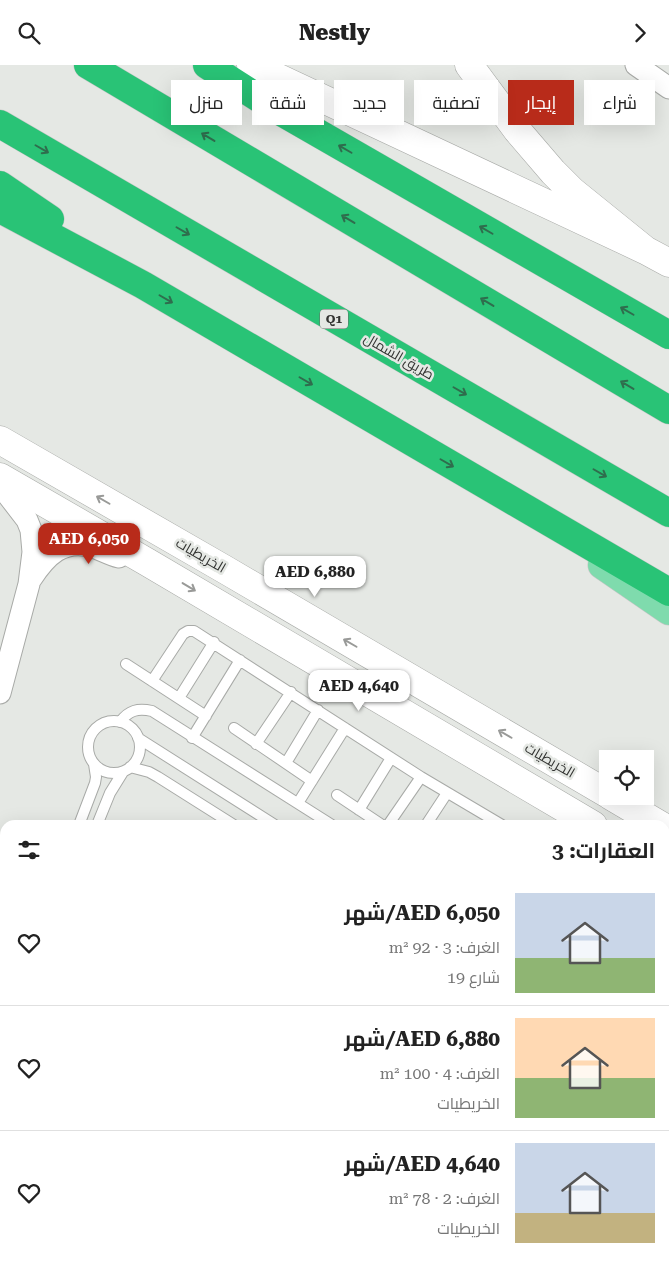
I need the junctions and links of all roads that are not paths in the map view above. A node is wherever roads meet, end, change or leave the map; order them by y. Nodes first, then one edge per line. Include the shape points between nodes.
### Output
1 (88, 65) edge
2 (207, 65) edge
3 (251, 65) edge
4 (469, 65) edge
5 (636, 65) edge
6 (669, 88) edge
7 (0, 125) edge
8 (0, 185) edge
9 (0, 209) edge
10 (645, 250) junction
11 (669, 263) edge
12 (142, 285) junction
13 (669, 335) edge
14 (669, 410) edge
15 (0, 440) edge
16 (0, 477) edge
17 (0, 485) edge
18 (669, 513) edge
19 (147, 562) junction
20 (620, 570) junction
21 (29, 584) junction
22 (669, 591) edge
23 (669, 611) edge
24 (214, 642) junction
25 (240, 660) junction
26 (126, 664) dead end
27 (152, 681) junction
28 (0, 693) edge
29 (291, 693) junction
30 (179, 699) junction
31 (318, 710) junction
32 (206, 716) junction
33 (120, 723) junction
34 (234, 728) dead end
35 (345, 728) junction
36 (138, 738) junction
37 (192, 738) junction
38 (256, 744) junction
39 (391, 758) junction
40 (286, 763) junction
41 (94, 764) junction
42 (127, 769) junction
43 (421, 777) junction
44 (312, 781) junction
45 (599, 789) edge
46 (447, 793) junction
47 (337, 795) dead end
48 (298, 803) junction
49 (626, 805) edge
50 (359, 810) junction
51 (82, 820) edge
52 (99, 820) edge
53 (226, 820) edge
54 (267, 820) edge
55 (324, 820) edge
56 (374, 820) edge
57 (391, 820) edge
58 (429, 820) edge
59 (485, 820) edge
60 (585, 820) edge
61 (652, 820) edge

14 -> 1 highway
13 -> 2 highway via 271,106
3 - 10 main road
4 - 10 main road via 553,172
5 - 6 street
7 -> 18 highway, طريق الشمال / Q1
8 - 12 highway
9 - 12 highway
10 - 11 main road
12 -> 20 highway via 529,511
45 -> 15 main road, الخريطيات
16 - 19 main road
17 - 21 street via 31,530 33,552
19 - 21 street via 125,559 86,545 67,546 42,562
19 -> 60 main road
20 - 22 highway
20 - 23 main road
21 - 28 street
24 - 25 lane
24 - 27 lane via 194,631 183,633
24 - 30 lane
25 - 29 lane
25 - 32 lane
26 - 27 lane
27 - 30 lane
29 - 31 lane
29 - 38 lane
30 - 32 lane
31 - 35 lane
31 - 40 lane
32 - 37 lane
33 - 36 lane via 128,726
33 - 37 lane via 134,710 143,709 152,711
33 - 41 lane via 104,723 92,734 88,749
34 - 38 lane
35 - 39 lane
35 - 44 lane
36 - 42 lane via 139,754
36 - 54 lane
37 - 48 lane
38 - 40 lane
39 - 43 lane
39 - 50 lane
40 - 44 lane
41 - 42 lane via 107,773
41 - 51 lane via 95,783
42 - 52 lane via 110,793
42 - 53 lane via 149,772
43 - 46 lane
43 - 57 lane
44 - 48 lane
46 - 58 lane
46 - 59 lane
47 - 50 lane
48 - 55 lane
49 - 61 main road
50 - 56 lane

